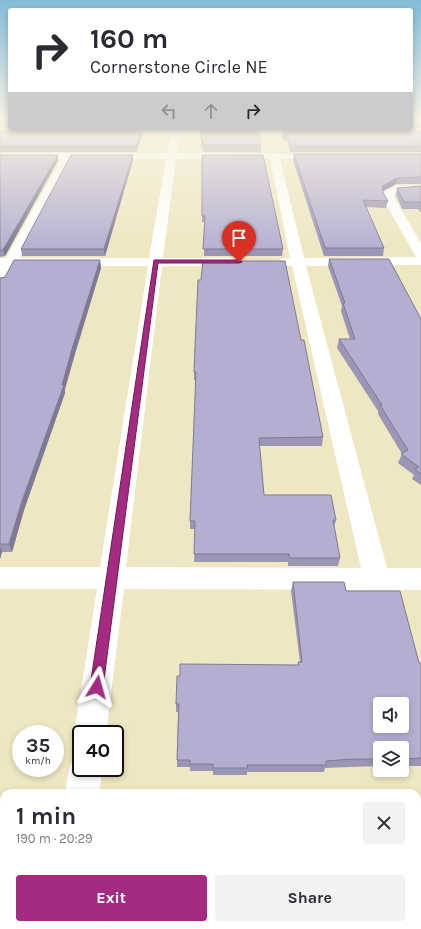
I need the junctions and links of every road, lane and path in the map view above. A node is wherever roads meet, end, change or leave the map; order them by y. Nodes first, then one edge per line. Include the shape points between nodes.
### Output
1 (63, 164) edge
2 (171, 164) edge
3 (276, 164) edge
4 (421, 188) edge
5 (421, 254) edge
6 (421, 261) edge
7 (6, 262) edge
8 (156, 262) junction
9 (243, 262) edge
10 (275, 262) edge
11 (299, 262) junction
12 (0, 282) edge
13 (0, 578) edge
14 (112, 578) junction
15 (377, 579) junction
16 (421, 579) edge
17 (91, 725) edge
18 (85, 777) edge
19 (83, 789) edge

1 - 7 street
2 - 8 street
3 - 11 street
4 - 5 street via 396,189 388,193
6 - 11 street
7 - 8 street
7 - 12 street
8 - 9 street
8 - 14 street
10 - 11 street
11 - 15 street
13 - 14 street
14 - 15 street
14 - 17 street
15 - 16 street
18 - 19 street

